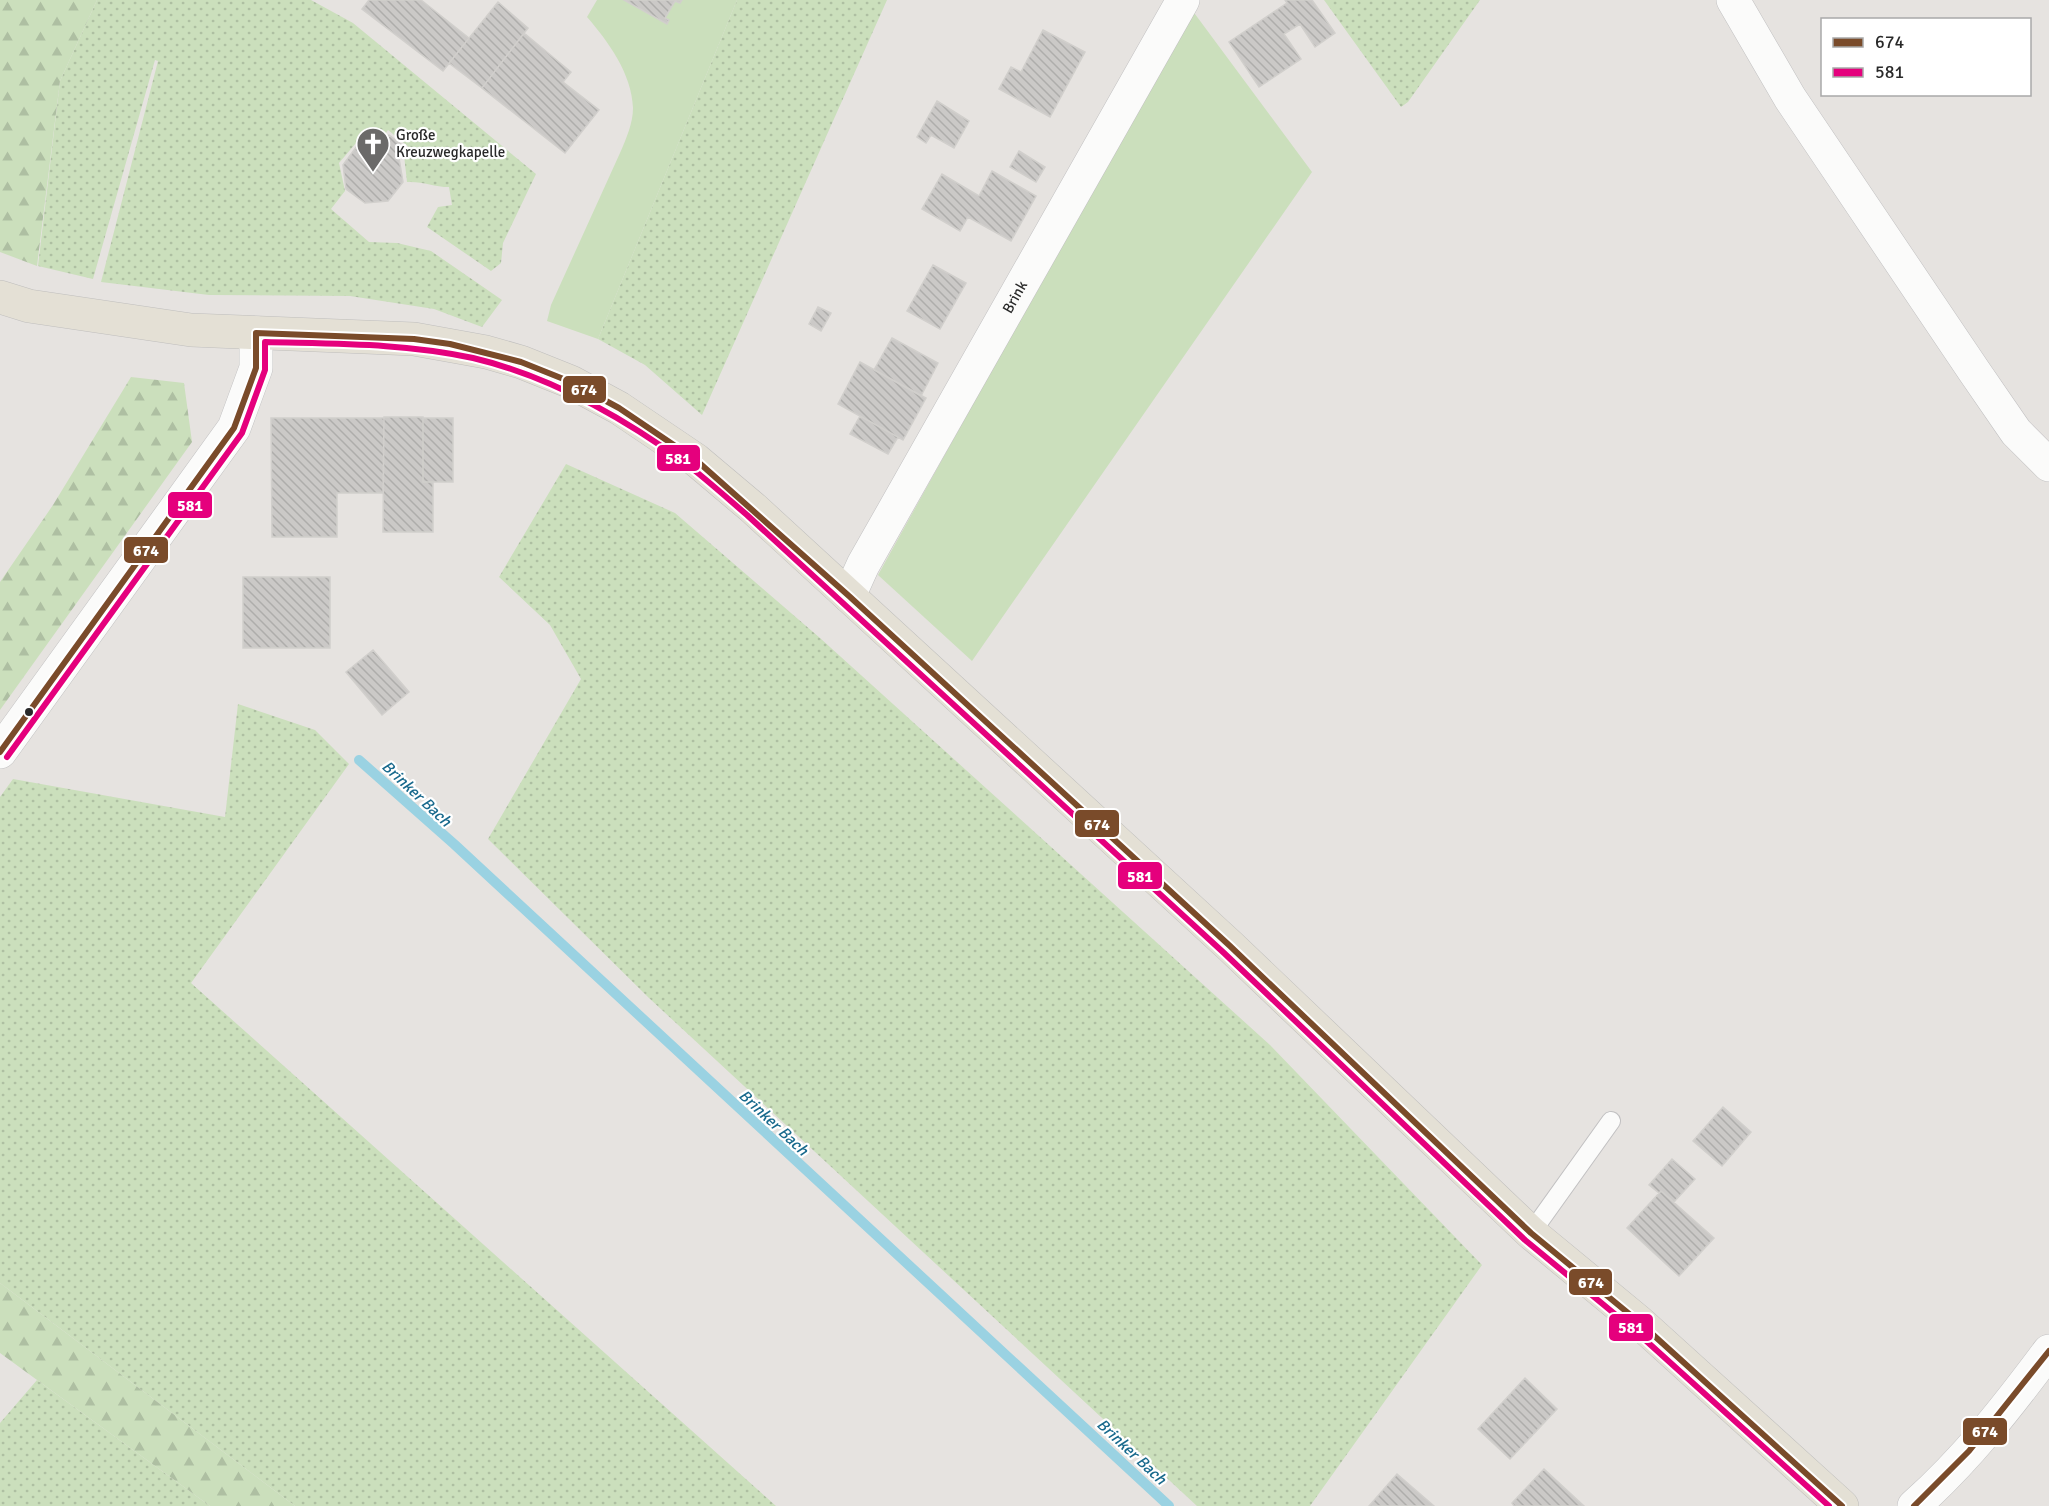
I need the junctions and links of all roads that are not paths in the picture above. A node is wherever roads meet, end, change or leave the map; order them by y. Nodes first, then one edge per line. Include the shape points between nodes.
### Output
1 (1184, 0) edge
2 (1733, 0) edge
3 (0, 297) edge
4 (256, 333) junction
5 (2049, 465) edge
6 (849, 596) junction
7 (0, 752) edge
8 (1611, 1121) dead end
9 (1531, 1233) junction
10 (2049, 1350) edge
11 (1842, 1506) edge
12 (1914, 1506) edge

1 - 6 street, Brink
2 - 5 street via 1790,98 1974,371 2016,432
3 - 4 main road via 29,306 190,330
4 - 6 main road via 450,344 521,362 571,382 619,408 696,460
4 - 7 street via 256,368 234,428
6 - 9 main road via 1230,946
8 - 9 lane
9 - 11 main road via 1639,1322
10 - 12 street via 2005,1411

